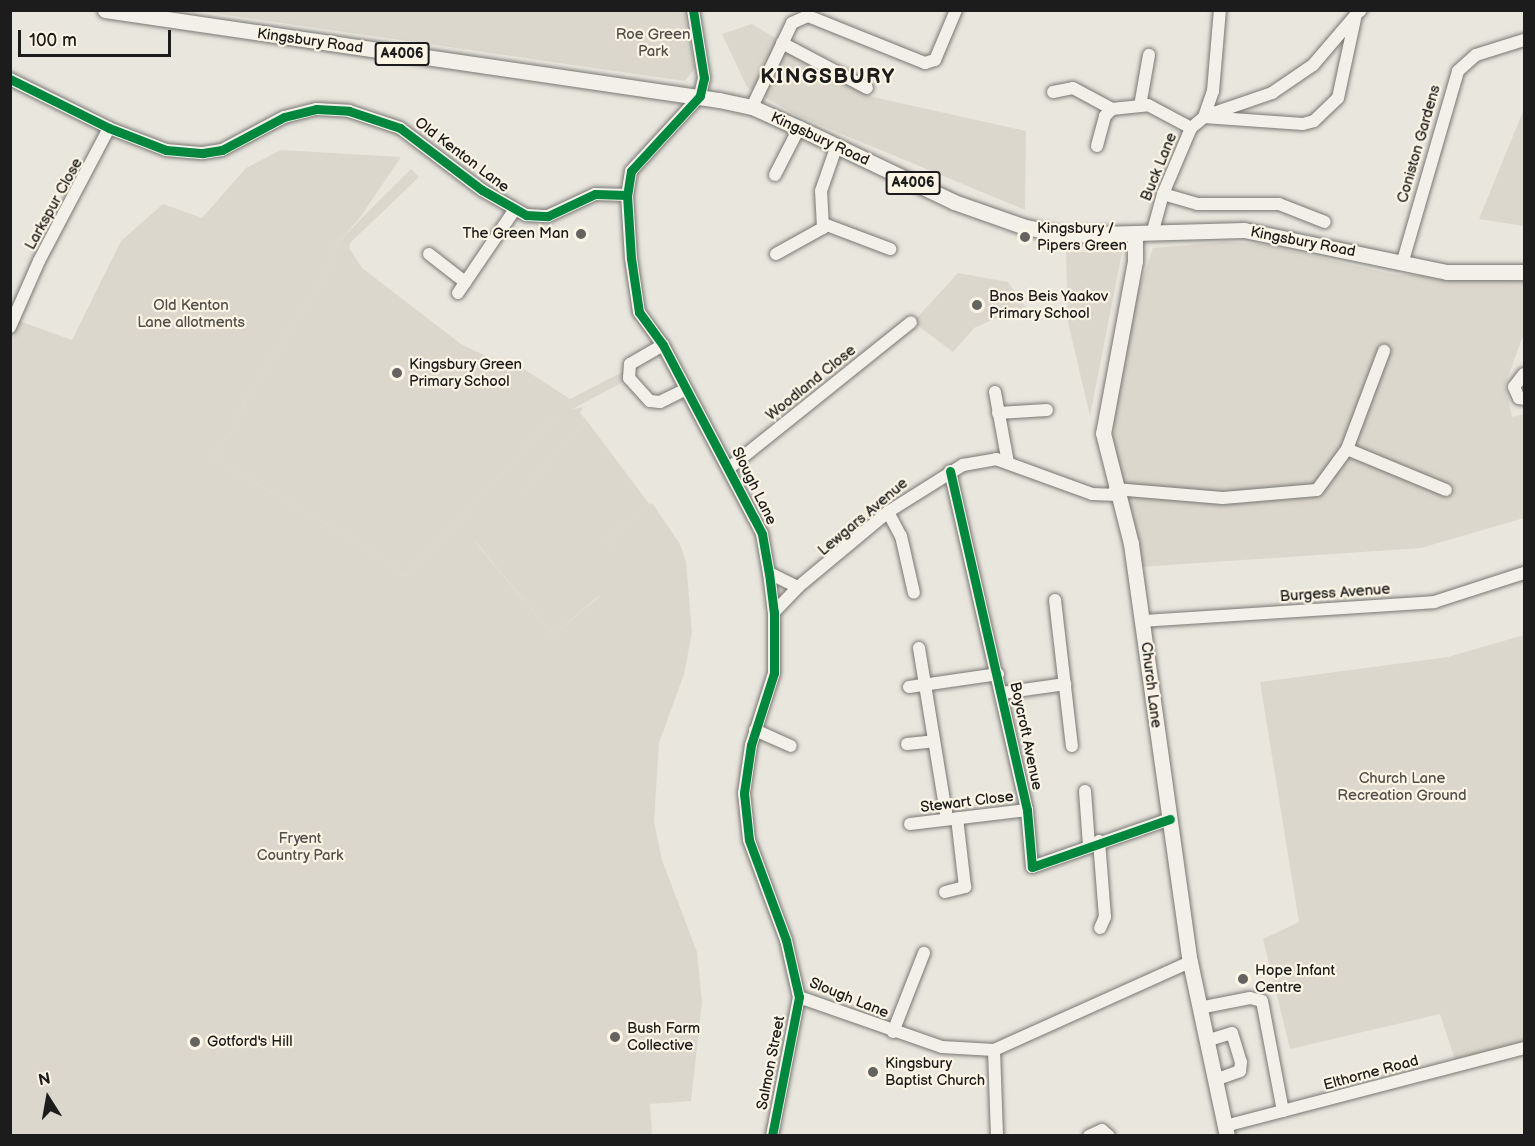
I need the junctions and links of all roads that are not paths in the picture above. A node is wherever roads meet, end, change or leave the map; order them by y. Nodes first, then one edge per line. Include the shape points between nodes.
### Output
1 (105, 10) edge
2 (693, 10) edge
3 (956, 10) edge
4 (1220, 10) edge
5 (1357, 12) edge
6 (1524, 40) edge
7 (782, 43) junction
8 (1149, 55) dead end
9 (11, 81) edge
10 (867, 88) dead end
11 (1053, 92) dead end
12 (700, 96) junction
13 (1140, 106) junction
14 (752, 107) junction
15 (1112, 109) junction
16 (1204, 117) junction
17 (109, 128) junction
18 (799, 128) junction
19 (1191, 128) junction
20 (1098, 146) dead end
21 (836, 148) junction
22 (775, 175) dead end
23 (1163, 194) junction
24 (627, 195) junction
25 (513, 212) junction
26 (1325, 222) dead end
27 (824, 224) junction
28 (1152, 234) junction
29 (1135, 236) junction
30 (890, 249) dead end
31 (429, 254) dead end
32 (776, 254) dead end
33 (1402, 264) junction
34 (1524, 272) edge
35 (465, 282) junction
36 (458, 293) dead end
37 (911, 322) dead end
38 (14, 329) edge
39 (663, 345) junction
40 (1384, 351) dead end
41 (1524, 374) edge
42 (685, 390) junction
43 (995, 392) dead end
44 (1524, 399) edge
45 (1047, 410) dead end
46 (998, 413) junction
47 (1347, 449) junction
48 (1008, 463) junction
49 (729, 468) junction
50 (950, 471) junction
51 (1446, 490) dead end
52 (1117, 492) junction
53 (888, 513) junction
54 (768, 573) junction
55 (1524, 573) edge
56 (798, 587) junction
57 (914, 593) dead end
58 (1055, 600) dead end
59 (774, 612) junction
60 (1143, 621) junction
61 (919, 648) dead end
62 (998, 674) junction
63 (1065, 684) junction
64 (925, 685) junction
65 (909, 687) dead end
66 (1002, 693) junction
67 (755, 730) junction
68 (934, 741) junction
69 (907, 744) dead end
70 (791, 746) dead end
71 (1072, 746) dead end
72 (1084, 791) dead end
73 (1027, 810) junction
74 (952, 819) junction
75 (1170, 819) junction
76 (910, 824) dead end
77 (1094, 843) junction
78 (945, 892) dead end
79 (1100, 928) dead end
80 (924, 952) dead end
81 (1190, 962) junction
82 (799, 997) junction
83 (1199, 1008) junction
84 (893, 1032) junction
85 (1206, 1041) junction
86 (1524, 1048) edge
87 (994, 1050) junction
88 (1215, 1080) junction
89 (1283, 1111) junction
90 (1226, 1131) edge
91 (772, 1136) edge
92 (996, 1136) edge
93 (1089, 1136) edge
94 (1109, 1136) edge

1 - 12 main road, Kingsbury Road / A4006
2 - 12 street via 704,78
3 - 7 street via 935,60 925,63 807,16 792,23
4 - 16 street via 1213,91
5 - 16 street via 1313,65 1289,82 1272,93
5 - 16 street via 1338,98 1314,121 1303,124
6 - 33 street, Coniston Gardens via 1476,56 1458,71
7 - 10 street
7 - 14 street
8 - 13 street
9 - 17 street, Old Kenton Lane
11 - 15 street via 1072,88
12 - 14 main road, Kingsbury Road / A4006
12 - 24 street, Slough Lane via 631,171
13 - 15 street
13 - 19 street via 1161,109
14 - 18 main road, Kingsbury Road / A4006
15 - 20 street via 1101,125
16 - 19 street, Buck Lane
17 - 25 street, Old Kenton Lane via 165,150 203,153 222,150 284,117 316,110 349,111 400,128
17 - 38 street, Larkspur Close via 39,261
18 - 21 main road, Kingsbury Road / A4006
18 - 22 street
19 - 23 street, Buck Lane
21 - 27 street via 821,191
21 - 29 main road, Kingsbury Road / A4006 via 954,201 1023,226 1063,235
23 - 26 street via 1198,204 1280,204
23 - 28 street, Buck Lane
24 - 25 street, Old Kenton Lane via 596,194 548,216
24 - 39 street, Slough Lane via 639,312
25 - 35 street
27 - 30 street
27 - 32 street
28 - 29 main road, Kingsbury Road / A4006
28 - 33 main road, Kingsbury Road / A4006 via 1244,230 1292,237
29 - 52 main road, Church Lane via 1135,261 1103,417 1106,452
31 - 35 street
33 - 34 main road, Kingsbury Road / A4006 via 1447,272
35 - 36 street
37 - 49 street, Woodland Close
39 - 42 street, Slough Lane
39 - 42 street via 630,364 629,378 650,402 660,402
40 - 47 street, Lewgars Avenue
41 - 44 street via 1514,387 1519,398
42 - 49 street, Slough Lane
43 - 46 street
45 - 46 street
46 - 48 street
47 - 51 street
47 - 52 street, Lewgars Avenue via 1317,490 1223,498
48 - 50 street, Lewgars Avenue via 982,460
48 - 52 street, Lewgars Avenue via 1092,494
49 - 54 street, Slough Lane via 762,534
50 - 53 street, Lewgars Avenue
50 - 62 street, Boycroft Avenue
52 - 60 main road, Church Lane via 1131,544
53 - 56 street, Lewgars Avenue
53 - 57 street via 900,536
54 - 56 street
54 - 59 street, Slough Lane
55 - 60 street, Burgess Avenue via 1434,602
56 - 59 street, Lewgars Avenue
58 - 63 street
59 - 67 street, Slough Lane via 774,673
60 - 75 main road, Church Lane
61 - 64 street
62 - 64 street
62 - 66 street, Boycroft Avenue
63 - 66 street
63 - 71 street
64 - 65 street
64 - 68 street
66 - 73 street, Boycroft Avenue
67 - 70 street
67 - 82 street, Slough Lane via 744,793 749,840 786,940
68 - 69 street
68 - 74 street
72 - 77 street
73 - 74 street, Stewart Close
73 - 77 street, Boycroft Avenue via 1032,867
74 - 76 street, Stewart Close
74 - 78 street via 965,887
75 - 77 street, Boycroft Avenue
75 - 81 main road, Church Lane
77 - 79 street via 1105,917
80 - 84 street
81 - 83 main road, Church Lane
81 - 87 street, Slough Lane
82 - 84 street, Slough Lane
82 - 91 street, Salmon Street
83 - 85 main road, Church Lane
83 - 89 street via 1250,998 1262,1001
84 - 87 street, Slough Lane via 942,1047
85 - 88 main road, Church Lane
85 - 88 street via 1232,1034 1237,1045 1240,1071
86 - 89 street, Elthorne Road
87 - 92 street
88 - 90 main road, Church Lane
89 - 90 street, Elthorne Road
93 - 94 street via 1102,1130

